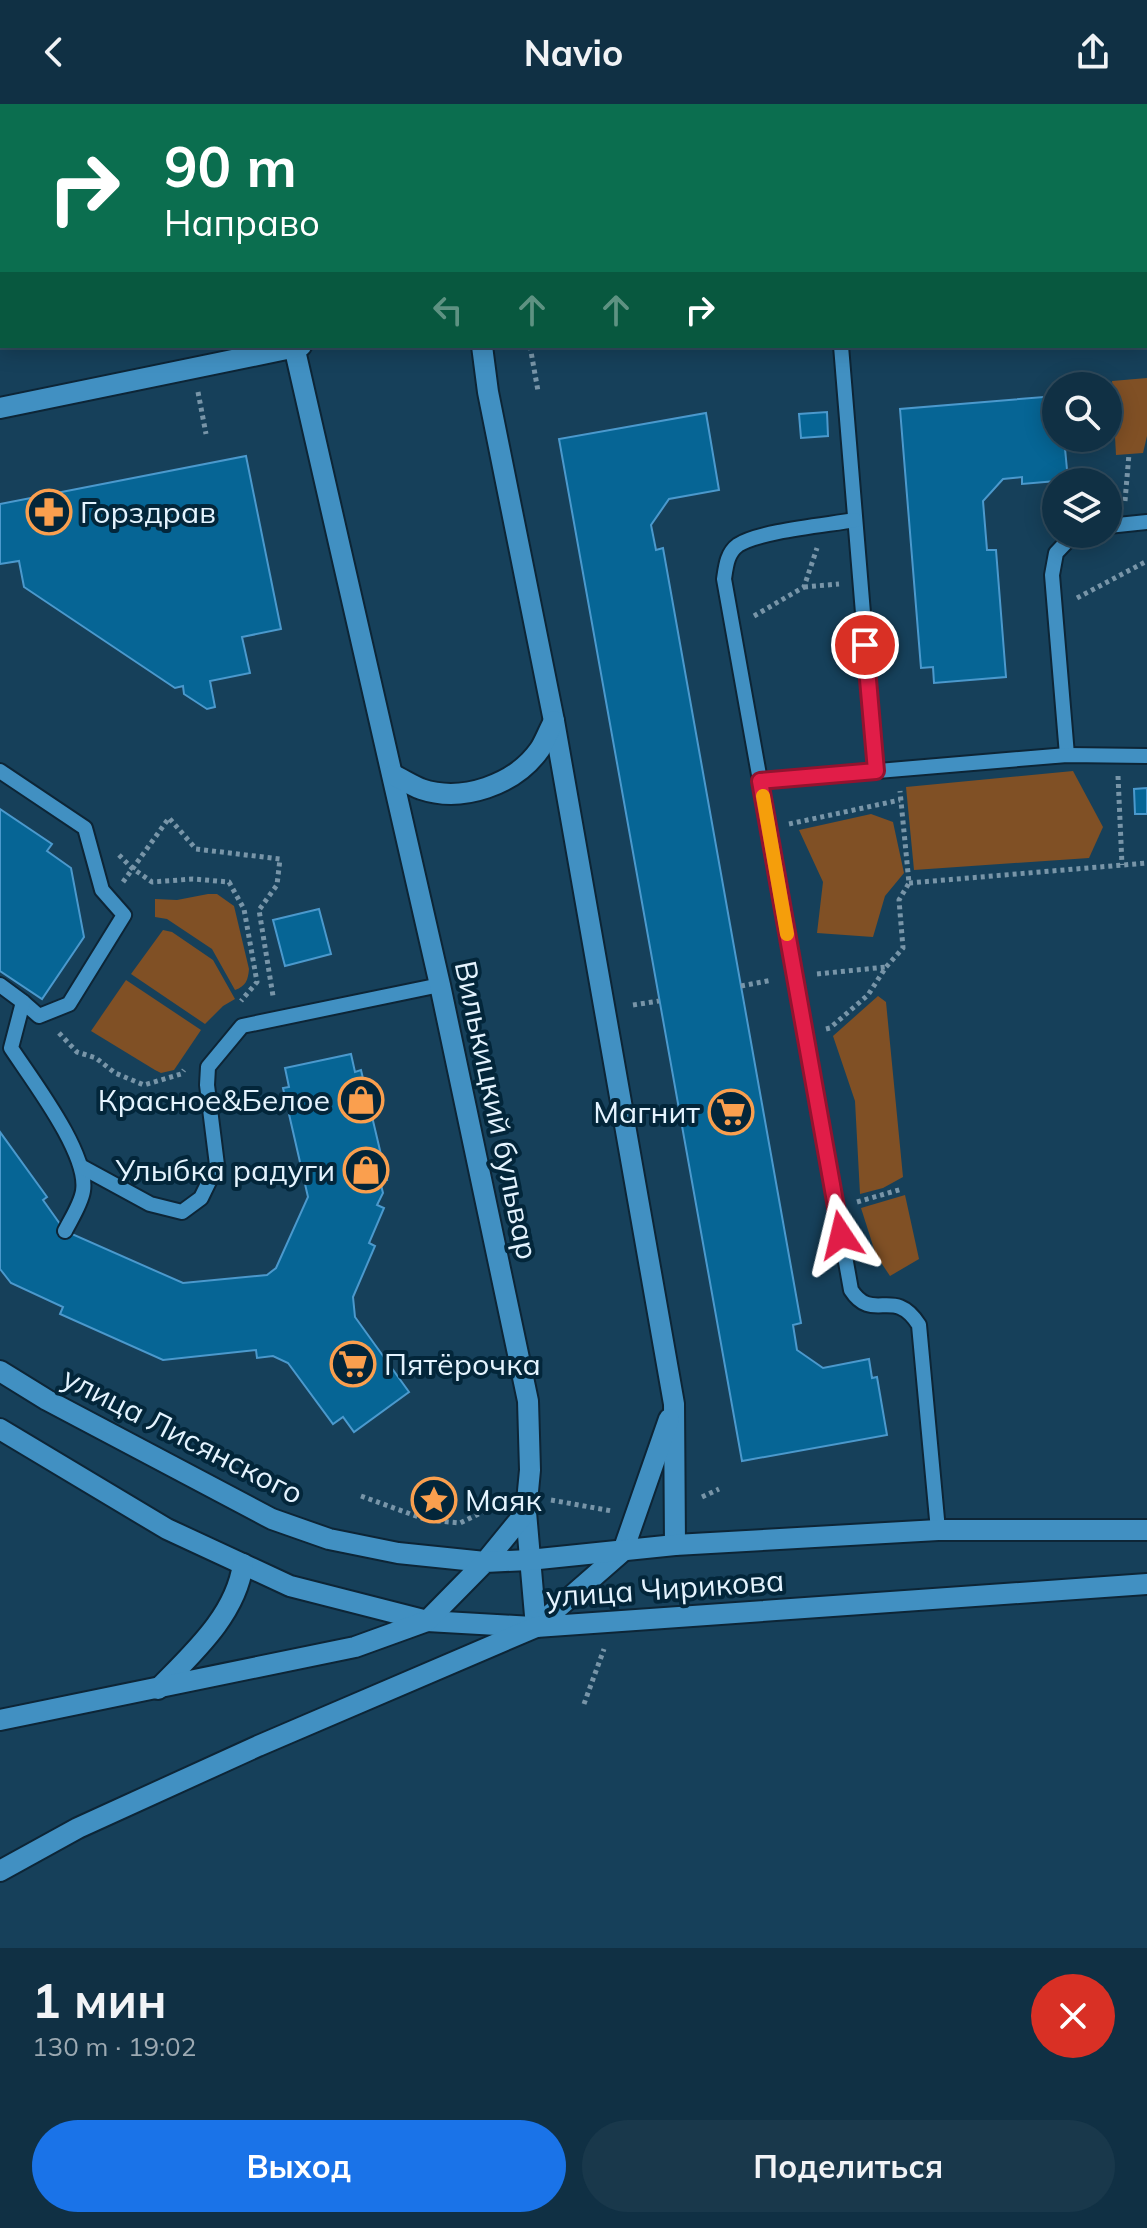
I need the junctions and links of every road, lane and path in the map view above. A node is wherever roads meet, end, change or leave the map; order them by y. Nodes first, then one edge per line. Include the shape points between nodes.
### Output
1 (285, 348) edge
2 (294, 348) edge
3 (482, 348) edge
4 (530, 348) edge
5 (841, 348) edge
6 (198, 389) dead end
7 (538, 391) dead end
8 (0, 408) edge
9 (206, 434) dead end
10 (1129, 454) dead end
11 (855, 520) junction
12 (1147, 522) edge
13 (1124, 524) joint
14 (824, 526) junction
15 (1061, 548) edge
16 (1147, 561) edge
17 (860, 582) junction
18 (804, 587) junction
19 (1054, 610) junction
20 (733, 628) junction
21 (554, 721) junction
22 (1067, 755) junction
23 (1118, 755) junction
24 (1147, 756) edge
25 (898, 770) junction
26 (0, 771) edge
27 (876, 771) junction
28 (393, 775) junction
29 (760, 781) junction
30 (901, 800) junction
31 (768, 829) junction
32 (115, 842) dead end
33 (1147, 863) edge
34 (1122, 865) junction
35 (132, 868) junction
36 (909, 883) junction
37 (110, 899) junction
38 (0, 985) edge
39 (440, 985) junction
40 (659, 1001) dead end
41 (23, 1002) junction
42 (633, 1005) dead end
43 (235, 1008) dead end
44 (46, 1013) junction
45 (276, 1019) junction
46 (805, 1033) junction
47 (190, 1062) dead end
48 (82, 1167) junction
49 (902, 1189) dead end
50 (836, 1208) junction
51 (65, 1231) dead end
52 (0, 1371) edge
53 (674, 1404) junction
54 (0, 1429) edge
55 (526, 1512) junction
56 (938, 1530) junction
57 (1147, 1530) edge
58 (675, 1545) junction
59 (623, 1551) junction
60 (529, 1560) junction
61 (485, 1562) junction
62 (243, 1564) junction
63 (1147, 1584) edge
64 (427, 1621) junction
65 (536, 1627) junction
66 (158, 1689) junction
67 (0, 1720) edge
68 (0, 1871) edge

1 - 8 street
2 - 28 street, Вилькицкий бульвар
3 - 21 street
4 - 7 path
5 - 11 lane
6 - 9 path
10 - 13 path
11 - 14 lane
11 - 17 lane
12 - 13 lane
14 - 18 path
14 - 20 lane via 752,539 736,547 726,561 724,579
15 - 19 lane via 1052,575
16 - 19 path
17 - 18 path
17 - 27 lane
18 - 20 path
19 - 22 lane
20 - 29 lane
21 - 28 street via 539,750 516,773 487,789 454,794 422,789
21 - 53 street
22 - 23 lane
22 - 25 lane
23 - 24 lane
23 - 34 path
25 - 27 lane
25 - 30 path
26 - 37 lane via 85,828 102,890
27 - 29 lane
28 - 39 street, Вилькицкий бульвар
29 - 31 lane
30 - 31 path
30 - 36 path
31 - 46 lane
32 - 35 path via 119,856
33 - 34 path
34 - 36 path
35 - 37 path
35 - 43 path via 152,882 229,882 244,909 257,982
35 - 45 path via 169,818 196,849 280,859 277,885 259,910
36 - 46 path via 899,900 903,948 849,1012 830,1028
37 - 44 lane via 124,915 69,1004
38 - 41 lane
39 - 45 lane
39 - 55 street, Вилькицкий бульвар via 528,1401
40 - 42 path
41 - 44 lane via 39,1016
41 - 48 lane via 11,1048
44 - 47 path via 77,1052 144,1085 181,1074
45 - 48 lane via 242,1026 208,1067 217,1165 201,1198 182,1212 150,1204
46 - 50 lane
48 - 51 lane via 83,1192
49 - 50 path
50 - 56 lane via 851,1290 859,1301 873,1306 894,1304 910,1310 919,1325
52 - 61 street, улица Лисянского via 272,1519 356,1545
53 - 58 street
53 - 59 street
54 - 62 street via 167,1529
55 - 60 street, Вилькицкий бульвар
55 - 61 street
56 - 57 street, улица Чирикова
56 - 58 street, улица Чирикова
58 - 59 street, улица Чирикова
59 - 60 street, улица Чирикова
59 - 65 street
60 - 61 street, улица Чирикова
60 - 65 street, Вилькицкий бульвар
61 - 64 street
62 - 64 street via 290,1586
62 - 66 street via 240,1587 227,1610
63 - 65 street, улица Чирикова
64 - 65 street
64 - 66 street via 355,1647
65 - 68 street, улица Чирикова via 230,1758 78,1828
66 - 67 street

